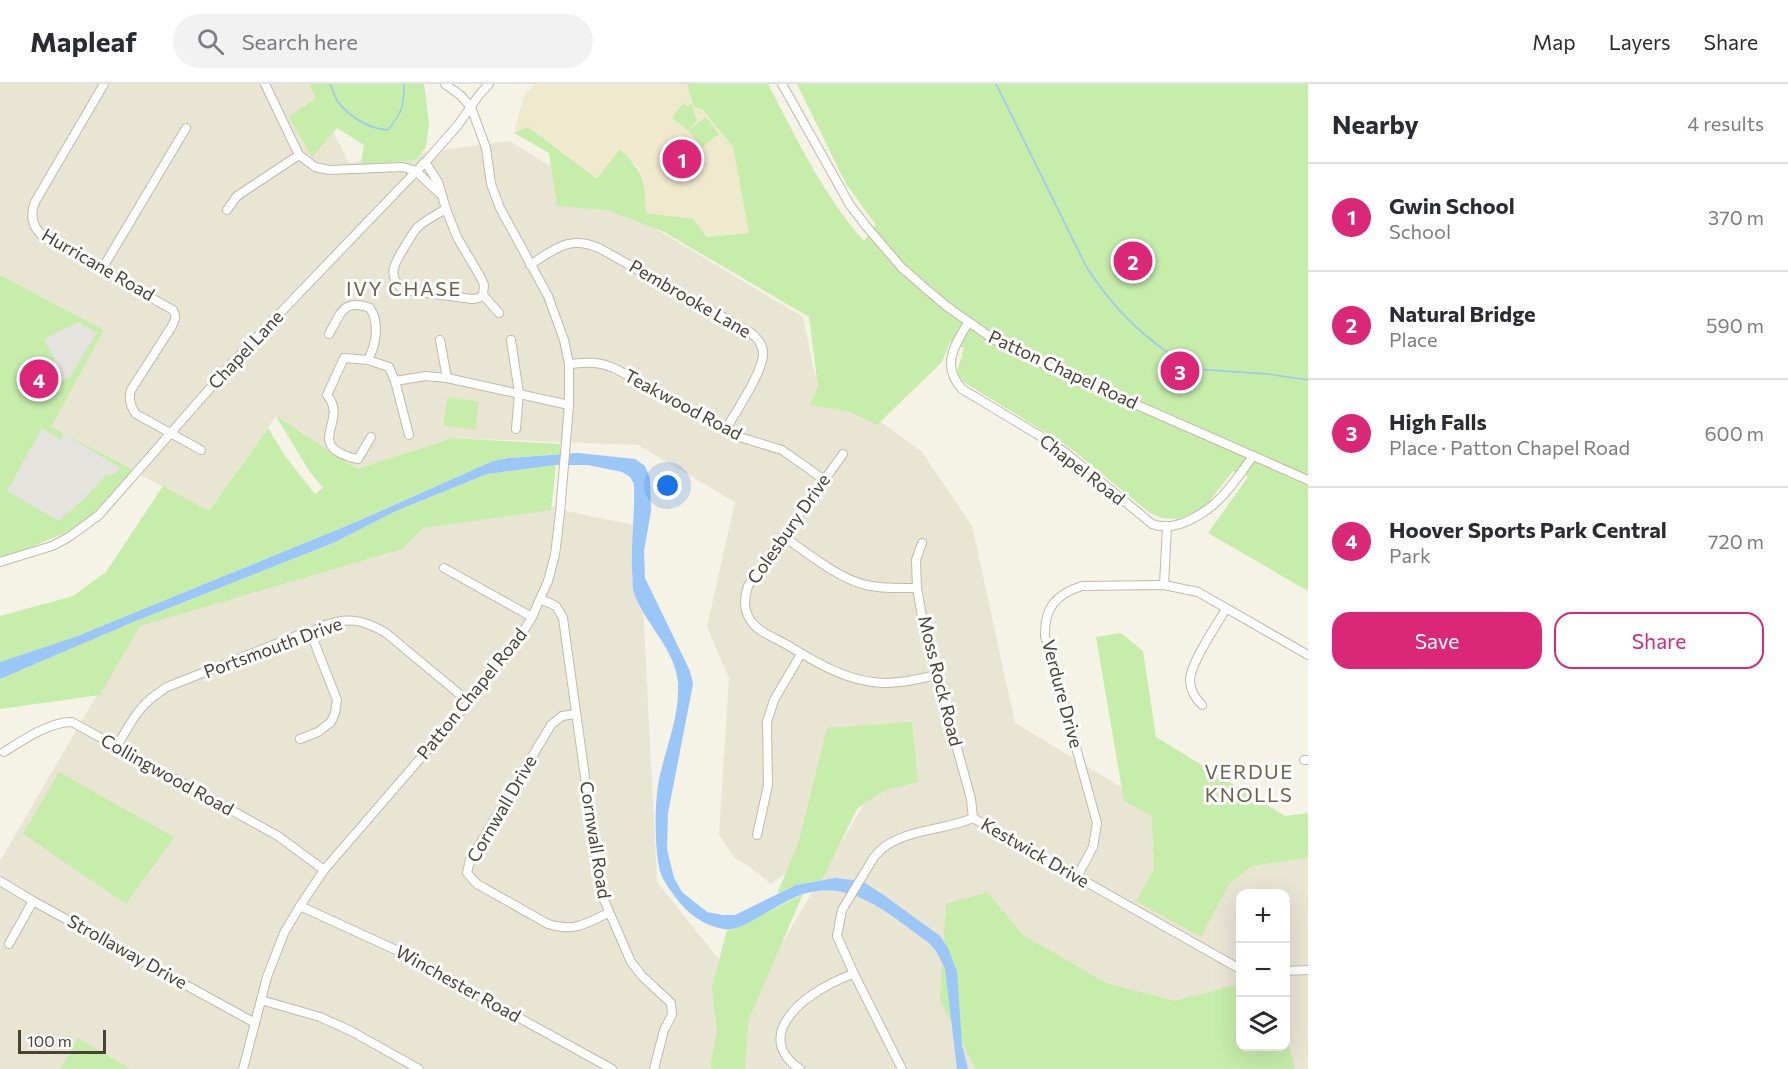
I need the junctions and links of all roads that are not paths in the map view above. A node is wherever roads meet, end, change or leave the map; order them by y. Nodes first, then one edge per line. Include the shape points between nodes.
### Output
1 (104, 84) edge
2 (265, 84) edge
3 (446, 84) edge
4 (489, 84) edge
5 (782, 84) edge
6 (471, 107) junction
7 (186, 128) dead end
8 (299, 154) junction
9 (426, 162) junction
10 (416, 171) junction
11 (440, 194) junction
12 (446, 209) junction
13 (227, 210) dead end
14 (530, 265) junction
15 (102, 269) junction
16 (483, 296) junction
17 (499, 313) dead end
18 (968, 323) junction
19 (329, 334) dead end
20 (440, 340) dead end
21 (511, 340) dead end
22 (368, 360) junction
23 (569, 364) junction
24 (447, 378) junction
25 (395, 381) junction
26 (519, 393) junction
27 (569, 405) junction
28 (516, 429) dead end
29 (726, 429) junction
30 (171, 433) junction
31 (408, 435) dead end
32 (371, 437) dead end
33 (201, 450) dead end
34 (843, 454) dead end
35 (1253, 456) junction
36 (823, 479) junction
37 (1308, 480) edge
38 (1167, 527) junction
39 (783, 536) junction
40 (922, 543) dead end
41 (0, 562) edge
42 (444, 568) dead end
43 (1164, 585) junction
44 (917, 588) junction
45 (540, 599) junction
46 (1226, 609) junction
47 (532, 617) junction
48 (312, 634) junction
49 (801, 654) junction
50 (1308, 655) edge
51 (936, 675) junction
52 (469, 702) junction
53 (1202, 705) dead end
54 (576, 714) junction
55 (300, 739) dead end
56 (117, 746) junction
57 (4, 752) dead end
58 (973, 818) junction
59 (757, 835) dead end
60 (324, 870) junction
61 (1077, 877) junction
62 (0, 881) edge
63 (33, 901) junction
64 (300, 906) junction
65 (608, 913) junction
66 (9, 944) dead end
67 (1236, 967) edge
68 (1308, 970) edge
69 (1290, 971) edge
70 (854, 974) junction
71 (261, 1000) junction
72 (255, 1023) junction
73 (243, 1069) edge
74 (418, 1069) edge
75 (612, 1069) edge
76 (654, 1069) edge
77 (800, 1069) edge
78 (902, 1069) edge

1 - 15 street, Hurricane Road via 36,202 32,216 41,235
2 - 8 street
3 - 6 street
4 - 6 street
5 - 18 street, Patton Chapel Road via 866,226 903,268
6 - 9 street, Chapel Lane
6 - 14 street, Patton Chapel Road via 486,147 495,196
7 - 15 street
8 - 10 street via 315,167 329,170 403,167
8 - 13 street via 237,196
9 - 10 street, Chapel Lane
9 - 11 street
10 - 11 street
10 - 30 street, Chapel Lane via 232,362
11 - 12 street
12 - 16 street via 484,285
12 - 16 street via 417,229 396,262 394,278 404,290 412,292 472,299
14 - 23 street, Patton Chapel Road via 556,315
14 - 29 street, Pembrooke Lane via 568,243 587,243 750,332 761,344 763,360
15 - 30 street, Hurricane Road via 168,306 175,314 172,326 129,396 136,414
16 - 17 street
18 - 35 street, Patton Chapel Road via 1039,362
18 - 38 street, Chapel Road via 957,340 950,365 955,382 1066,453 1144,519
19 - 22 street via 348,305 370,308 375,329
20 - 24 street
21 - 26 street
22 - 25 street via 389,367
22 - 32 street via 344,358 327,396 336,411 329,435 336,451 358,459
23 - 27 street, Patton Chapel Road
23 - 29 street, Teakwood Road via 603,363
24 - 25 street via 426,376
24 - 26 street
25 - 31 street
26 - 27 street
26 - 28 street
27 - 45 street, Patton Chapel Road via 555,555
29 - 36 street, Teakwood Road via 745,440 782,450
30 - 33 street
30 - 41 street, Chapel Lane via 83,528 52,546
34 - 36 street, Colesbury Drive
35 - 37 street, Patton Chapel Road
35 - 38 street via 1215,505 1192,519
36 - 39 street, Colesbury Drive
38 - 43 street
39 - 44 street via 858,583
39 - 49 street, Colesbury Drive via 748,586 744,602 756,627
40 - 44 street, Moss Rock Road via 916,560
42 - 47 street
43 - 46 street, Verdure Drive via 1198,592
43 - 61 street, Verdure Drive via 1082,586 1056,599 1048,612 1045,636 1096,823 1093,847
44 - 51 street, Moss Rock Road
45 - 47 street, Patton Chapel Road
45 - 54 street, Cornwall Road via 556,606 564,618
46 - 50 street, Verdure Drive
46 - 53 street via 1191,672 1191,688
47 - 52 street, Patton Chapel Road via 515,645
48 - 52 street, Portsmouth Drive via 338,621 371,624
48 - 55 street via 337,700 336,713 318,732
48 - 56 street, Portsmouth Drive via 301,634 167,687 139,710
49 - 51 street, Colesbury Drive via 846,676 871,682 897,684
49 - 59 street via 766,722 768,785
51 - 58 street, Moss Rock Road
52 - 60 street, Patton Chapel Road
54 - 65 street, Cornwall Road via 599,885
54 - 65 street, Cornwall Drive via 562,716 550,725 470,860 467,873 477,884 560,928 578,927
56 - 57 street, Collingwood Road via 72,722 61,722
56 - 60 street, Collingwood Road via 278,836
58 - 61 street, Kestwick Drive
58 - 70 street, Kestwick Drive via 894,840 879,851 839,920 837,936
60 - 64 street, Patton Chapel Road
61 - 67 street, Kestwick Drive
62 - 63 street, Strollaway Drive
63 - 66 street
63 - 72 street, Strollaway Drive
64 - 71 street, Patton Chapel Road via 284,933
64 - 75 street, Winchester Road via 396,950
65 - 76 street, Cornwall Road via 630,962 672,1003 672,1015
68 - 69 street
70 - 77 street via 806,998 782,1030 783,1054
70 - 78 street, Kestwick Drive
71 - 72 street, Patton Chapel Road
71 - 74 street via 320,1017
72 - 73 street, Patton Chapel Road

